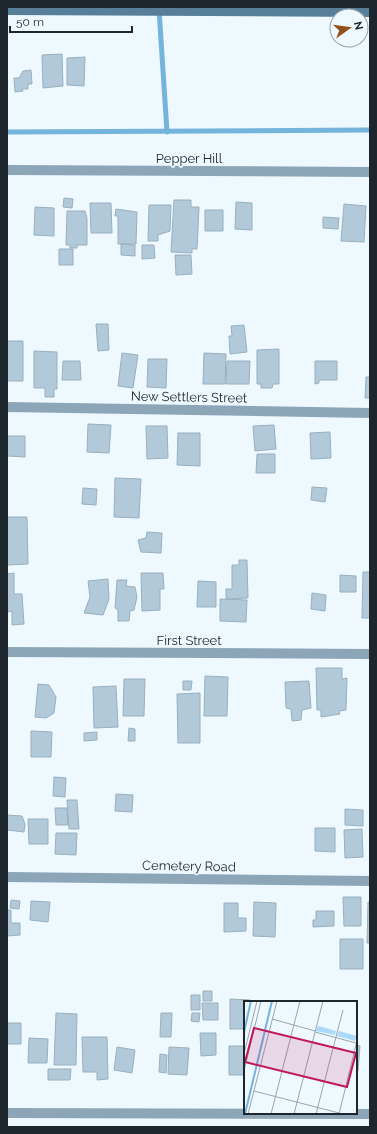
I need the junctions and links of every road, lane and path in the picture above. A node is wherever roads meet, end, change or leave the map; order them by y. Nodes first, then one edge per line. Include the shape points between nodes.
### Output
1 (7, 10) edge
2 (370, 12) edge
3 (7, 170) edge
4 (370, 172) edge
5 (7, 407) edge
6 (370, 413) edge
7 (7, 652) edge
8 (370, 654) edge
9 (7, 877) edge
10 (370, 881) edge
11 (7, 1113) edge
12 (244, 1114) edge
13 (357, 1114) edge
14 (370, 1114) edge

1 - 2 main road
3 - 4 street, Pepper Hill
5 - 6 street, New Settlers Street
7 - 8 street, First Street
9 - 10 street, Cemetery Road
11 - 12 street
13 - 14 street

